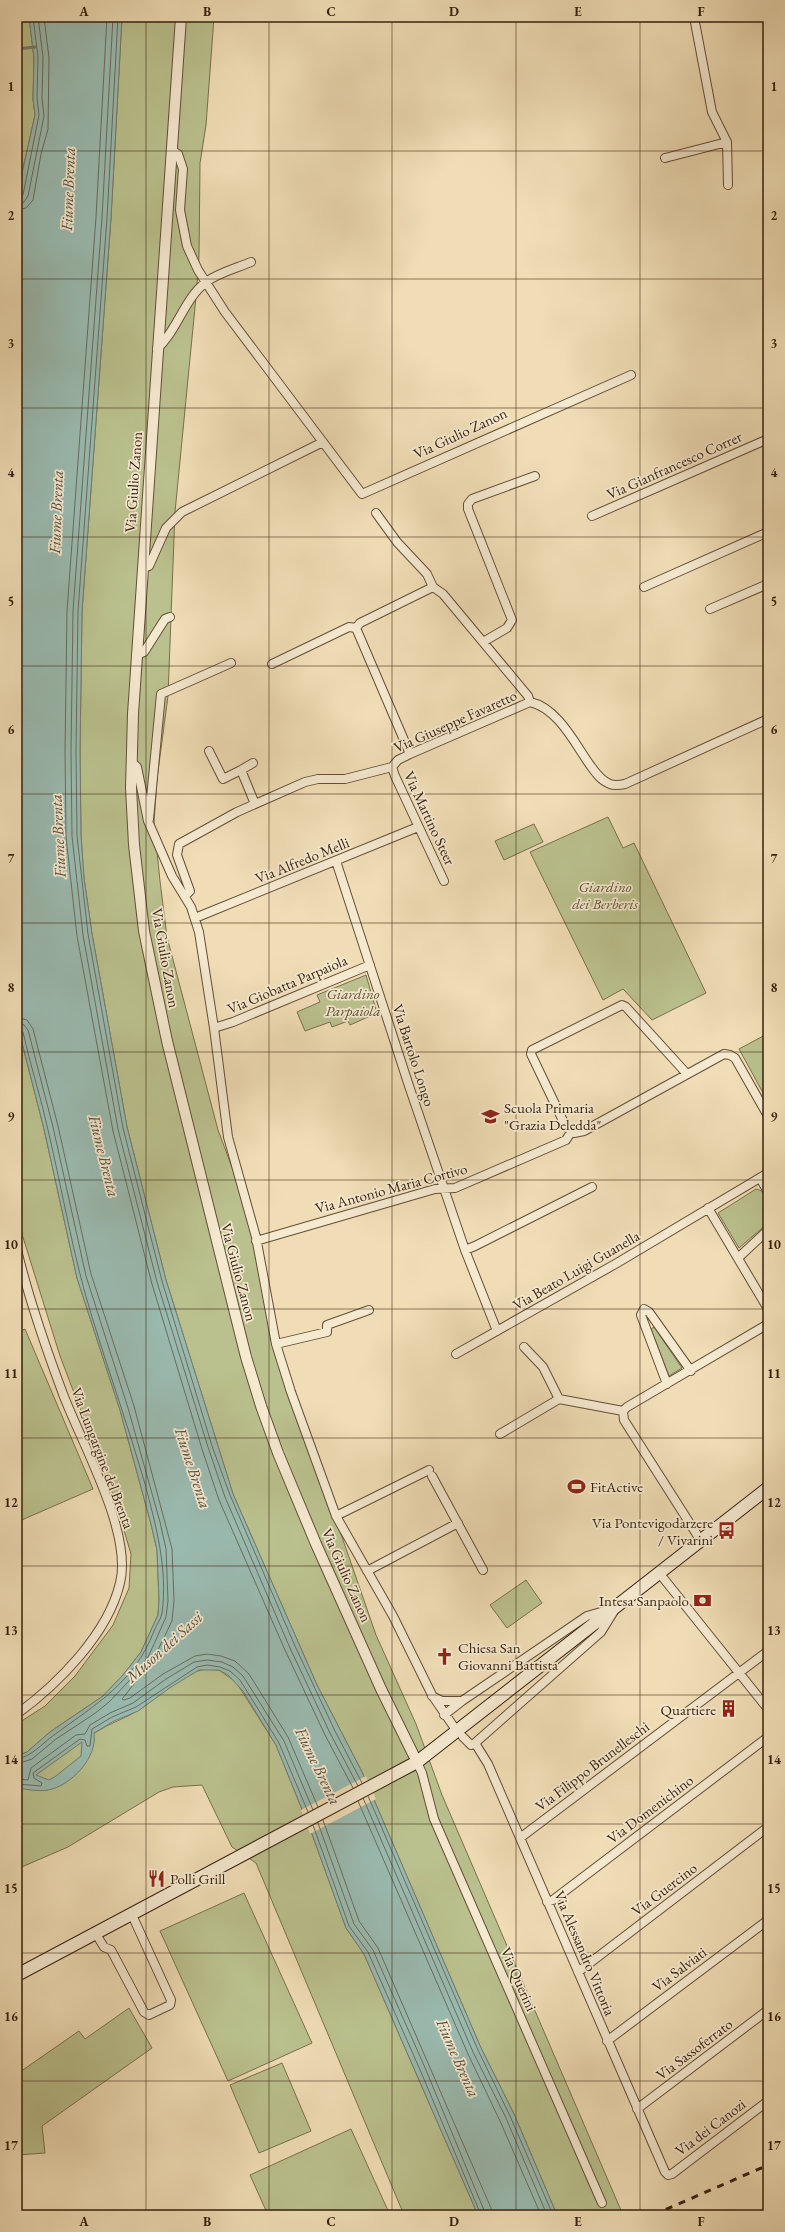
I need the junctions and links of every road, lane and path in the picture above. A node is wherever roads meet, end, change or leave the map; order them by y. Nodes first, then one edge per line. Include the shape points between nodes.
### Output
1 (181, 17) edge
2 (694, 17) edge
3 (727, 142) junction
4 (171, 150) junction
5 (665, 158) dead end
6 (728, 185) dead end
7 (251, 262) dead end
8 (205, 283) junction
9 (157, 349) junction
10 (631, 375) dead end
11 (768, 439) edge
12 (323, 442) junction
13 (535, 476) dead end
14 (376, 513) dead end
15 (592, 516) dead end
16 (768, 532) edge
17 (142, 568) junction
18 (768, 584) edge
19 (433, 587) junction
20 (644, 587) dead end
21 (710, 609) dead end
22 (170, 617) dead end
23 (356, 628) junction
24 (483, 642) junction
25 (136, 655) junction
26 (231, 663) dead end
27 (272, 664) dead end
28 (530, 702) junction
29 (768, 719) edge
30 (209, 751) dead end
31 (410, 754) junction
32 (132, 762) junction
33 (253, 763) dead end
34 (392, 767) junction
35 (241, 770) junction
36 (255, 804) junction
37 (148, 821) junction
38 (418, 827) junction
39 (336, 861) junction
40 (444, 881) dead end
41 (185, 896) junction
42 (195, 918) junction
43 (370, 965) junction
44 (214, 1028) junction
45 (687, 1074) junction
46 (768, 1116) edge
47 (571, 1132) junction
48 (768, 1173) edge
49 (760, 1178) junction
50 (592, 1187) dead end
51 (445, 1188) junction
52 (768, 1192) edge
53 (708, 1208) junction
54 (768, 1230) edge
55 (256, 1241) junction
56 (17, 1250) edge
57 (465, 1250) junction
58 (738, 1258) junction
59 (768, 1309) edge
60 (369, 1310) dead end
61 (768, 1324) edge
62 (497, 1331) junction
63 (276, 1344) junction
64 (524, 1347) dead end
65 (456, 1354) dead end
66 (691, 1371) junction
67 (667, 1384) junction
68 (559, 1399) junction
69 (623, 1412) junction
70 (500, 1434) dead end
71 (768, 1488) edge
72 (336, 1516) junction
73 (458, 1523) junction
74 (701, 1541) junction
75 (483, 1570) dead end
76 (367, 1571) junction
77 (660, 1574) junction
78 (615, 1608) junction
79 (768, 1651) edge
80 (739, 1672) junction
81 (432, 1695) junction
82 (462, 1701) junction
83 (768, 1708) edge
84 (17, 1714) edge
85 (444, 1715) junction
86 (454, 1727) dead end
87 (768, 1736) edge
88 (462, 1737) dead end
89 (475, 1744) junction
90 (417, 1762) junction
91 (768, 1827) edge
92 (520, 1838) junction
93 (547, 1902) junction
94 (132, 1915) junction
95 (768, 1920) edge
96 (96, 1934) junction
97 (578, 1972) junction
98 (19, 1973) edge
99 (768, 2010) edge
100 (607, 2041) junction
101 (768, 2101) edge
102 (637, 2109) junction
103 (668, 2175) joint
104 (602, 2203) dead end

1 - 4 street, Via Giulio Zanon
2 - 3 street via 712,112
3 - 5 street
3 - 6 street
4 - 8 street, Via Giulio Zanon via 178,154 183,169 180,210 187,246
4 - 9 street, Via Giulio Zanon
7 - 8 street
8 - 9 street via 165,342
8 - 12 street, Via Giulio Zanon
9 - 17 street, Via Giulio Zanon
10 - 12 street, Via Giulio Zanon via 365,493 360,492
11 - 15 street, Via Gianfrancesco Correr
12 - 17 street via 179,515 166,528 149,566
13 - 24 street via 472,500 468,504 512,620 507,628
14 - 19 street via 397,542 427,574
16 - 20 street
17 - 25 street, Via Giulio Zanon
18 - 21 street
19 - 23 street via 360,623
19 - 24 street via 443,594
22 - 25 street via 165,619 144,652
23 - 27 street via 349,627
23 - 31 street
24 - 28 street via 528,696
25 - 32 street, Via Giulio Zanon
26 - 37 street, Via Giulio Zanon via 161,694
28 - 29 street, Via Giuseppe Favaretto via 551,713 597,774 615,786 625,784
28 - 31 street, Via Giuseppe Favaretto
30 - 35 street via 223,779
31 - 34 street, Via Giuseppe Favaretto via 398,760
32 - 37 street, Via Giulio Zanon via 137,767
32 - 90 street, Via Giulio Zanon via 137,876 155,990 246,1357 276,1446 313,1537 370,1666
33 - 35 street
34 - 36 street, Via Giuseppe Favaretto via 344,779 305,782
34 - 38 street, Via Martino Steer
35 - 36 street
36 - 41 street, Via Giuseppe Favaretto via 179,844 177,855 190,891
37 - 41 street, Via Giulio Zanon via 172,876
38 - 39 street, Via Alfredo Melli
38 - 40 street, Via Martino Steer
39 - 42 street, Via Alfredo Melli
39 - 43 street, Via Bartolo Longo
41 - 42 street, Via Giulio Zanon
42 - 44 street, Via Giulio Zanon
43 - 44 street, Via Giobatta Parpaiola
43 - 51 street, Via Bartolo Longo via 406,1079
44 - 55 street, Via Giulio Zanon via 228,1137
45 - 46 street, Via Antonio Maria Cortivo via 724,1054 730,1055 735,1058
45 - 47 street, Via Antonio Maria Cortivo via 584,1131
45 - 47 street via 622,1005 532,1050 531,1054 553,1102
47 - 51 street, Via Antonio Maria Cortivo via 566,1140 523,1160 455,1188
48 - 49 street, Via Beato Luigi Guanella
49 - 52 street
49 - 53 street, Via Beato Luigi Guanella
50 - 57 street
51 - 55 street, Via Antonio Maria Cortivo via 412,1195
51 - 57 street, Via Bartolo Longo
53 - 58 street
53 - 62 street, Via Beato Luigi Guanella
54 - 58 street
55 - 63 street, Via Giulio Zanon
56 - 84 street, Via Lungargine del Brenta via 35,1317 112,1511 122,1556 121,1582 110,1612 85,1649 42,1696
57 - 62 street, Via Bartolo Longo
58 - 59 street
60 - 63 street via 328,1325 327,1332
61 - 66 street
62 - 65 street, Via Beato Luigi Guanella
63 - 72 street, Via Giulio Zanon
64 - 68 street via 543,1367
66 - 67 street
66 - 67 street via 649,1312 644,1309 641,1315
67 - 69 street via 626,1407
68 - 69 street
68 - 70 street
69 - 74 street via 624,1420
71 - 74 main road
72 - 73 street via 431,1473
72 - 76 street, Via Giulio Zanon
73 - 75 street
73 - 76 street
74 - 77 main road
76 - 81 street, Via Giulio Zanon via 393,1616
77 - 78 main road
77 - 80 street
78 - 82 street via 587,1616
78 - 89 street via 601,1632
78 - 90 main road
79 - 80 street, Via Filippo Brunelleschi
80 - 83 street
80 - 92 street, Via Filippo Brunelleschi
81 - 82 street via 442,1701
81 - 85 street, Via Giulio Zanon
82 - 85 street
85 - 86 street, Via Giulio Zanon
87 - 93 street, Via Domenichino via 553,1900
88 - 89 street via 470,1745
89 - 92 street, Via Alessandro Vittoria via 488,1764
90 - 94 main road
90 - 104 street, Via Querini via 434,1819
91 - 97 street, Via Guercino
92 - 93 street, Via Alessandro Vittoria
93 - 97 street, Via Alessandro Vittoria
94 - 96 main road
94 - 96 street via 171,2000 170,2005 149,2015 144,2012 111,1950 104,1947
95 - 100 street, Via Salviati
96 - 98 main road
97 - 100 street, Via Alessandro Vittoria
99 - 102 street, Via Sassoferrato
100 - 102 street, Via Alessandro Vittoria
101 - 103 street, Via dei Canozi
102 - 103 street, Via Alessandro Vittoria

